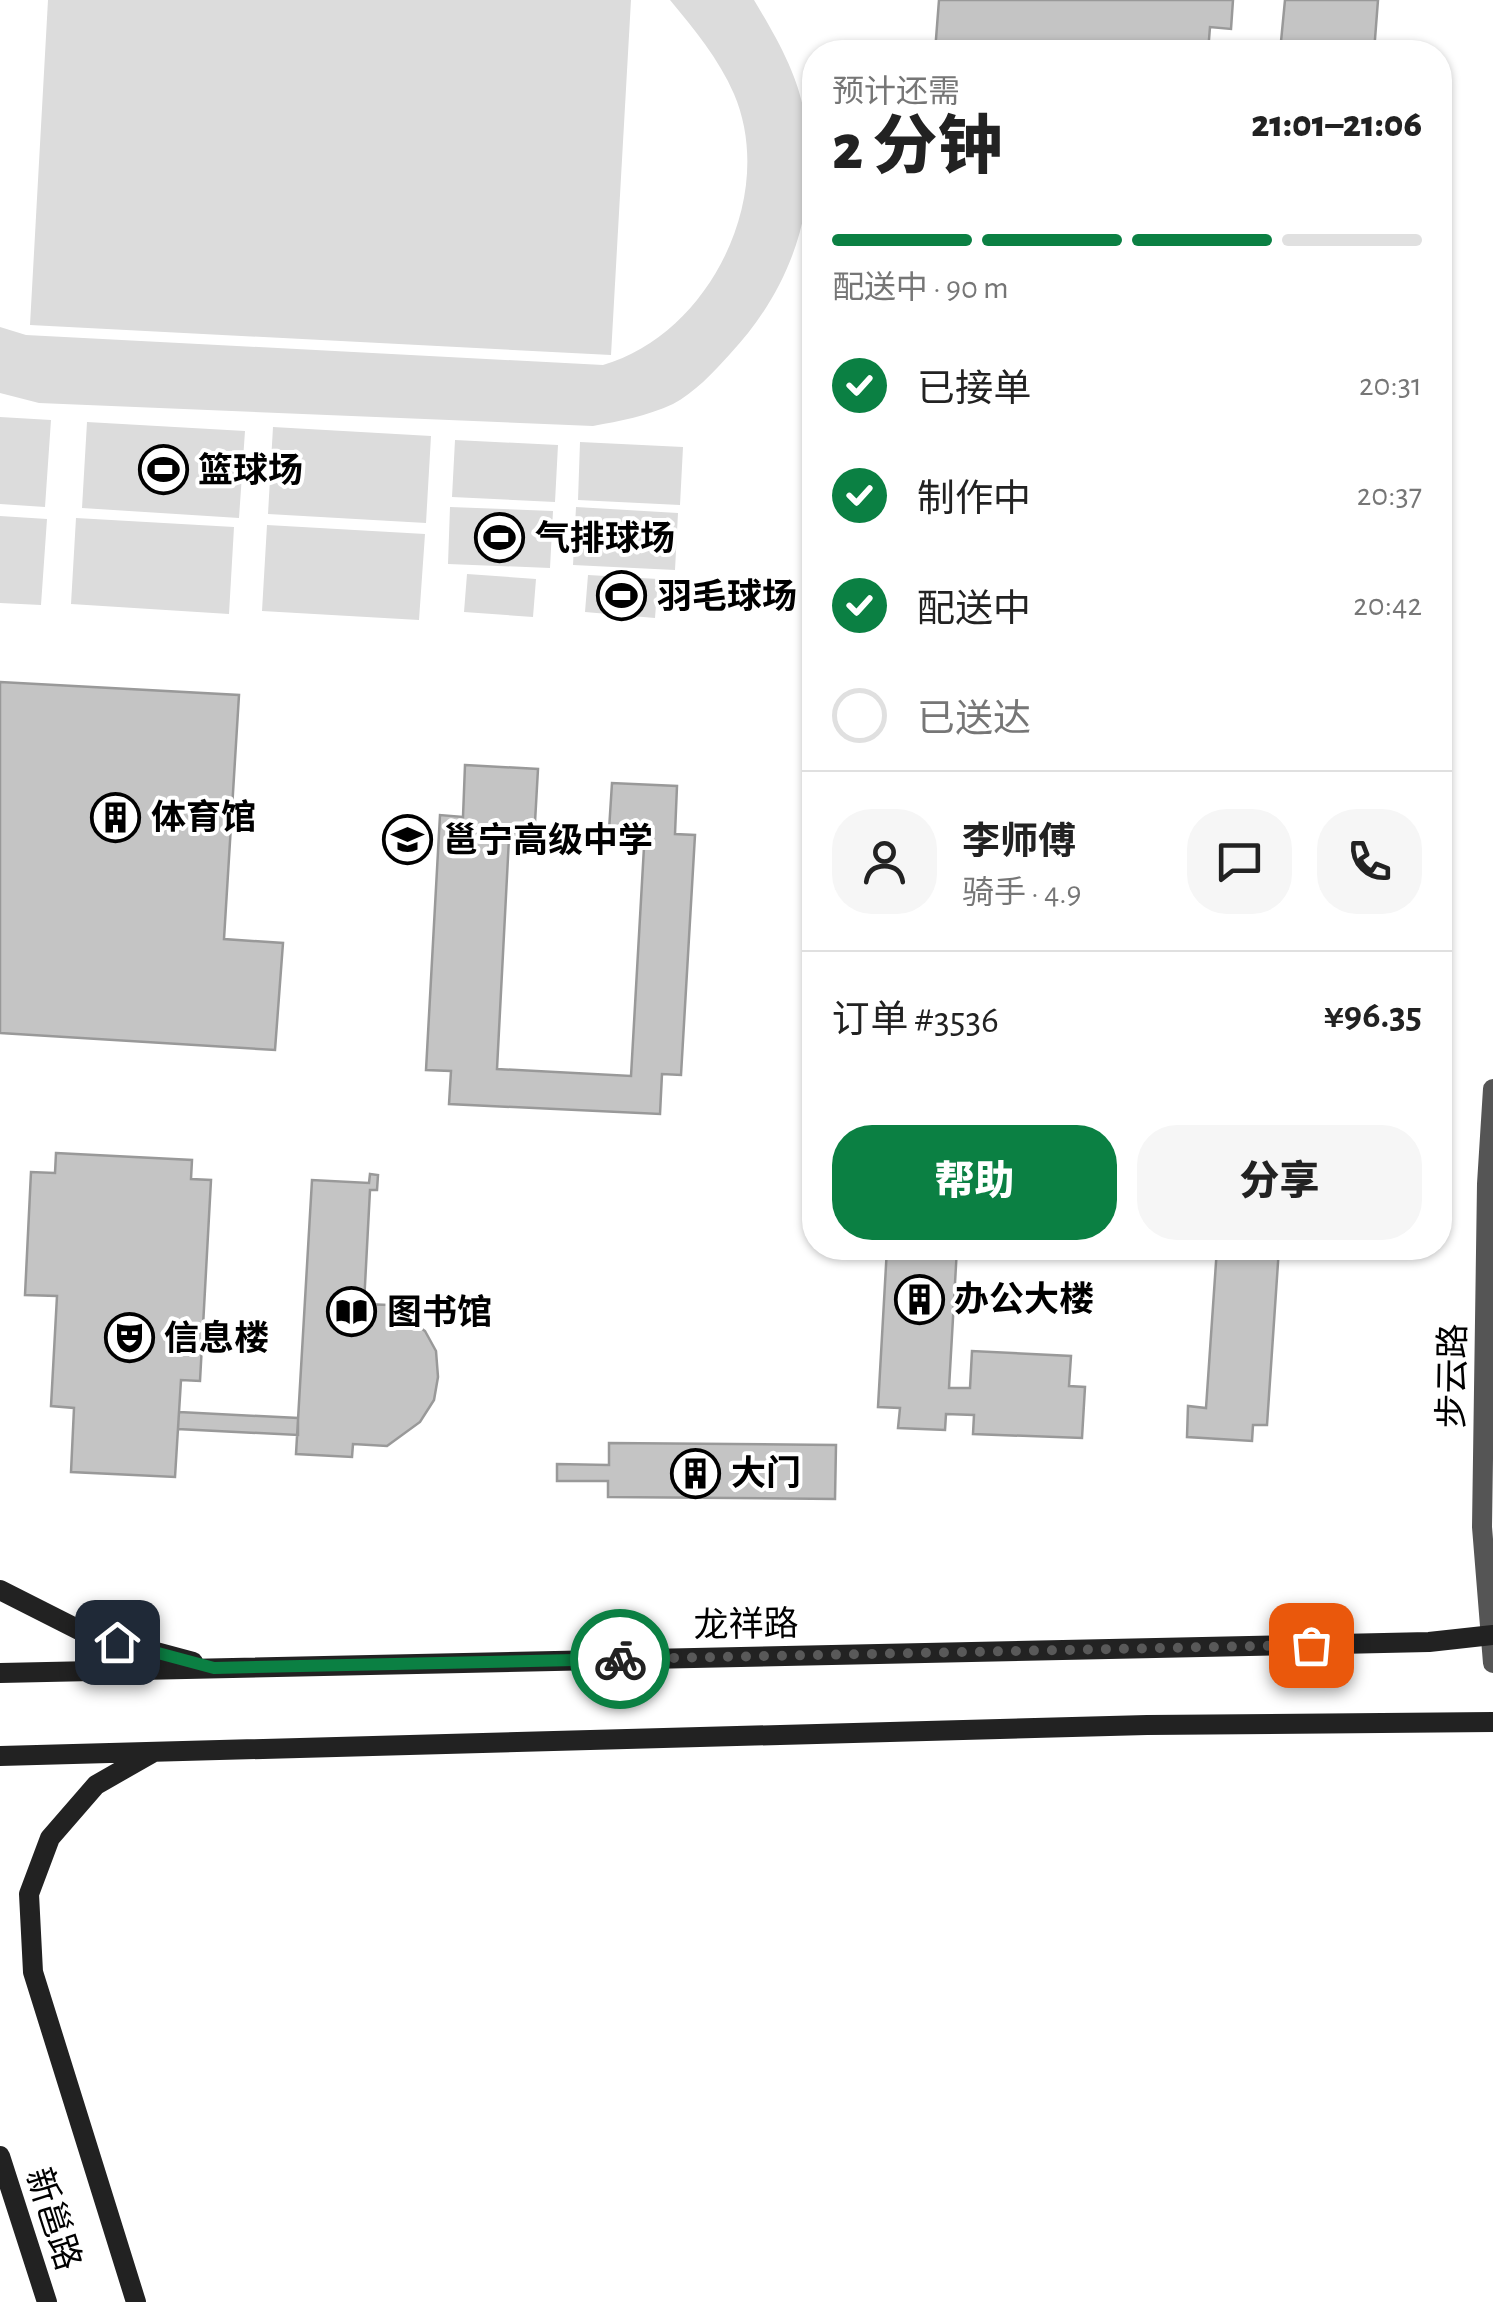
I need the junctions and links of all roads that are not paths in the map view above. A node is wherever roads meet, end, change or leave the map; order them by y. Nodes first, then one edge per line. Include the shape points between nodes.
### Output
1 (1493, 1089) edge
2 (0, 1590) edge
3 (1493, 1635) edge
4 (1493, 1663) edge
5 (214, 1668) junction
6 (0, 1673) edge
7 (1493, 1722) edge
8 (154, 1752) junction
9 (0, 1756) edge
10 (0, 2156) edge
11 (47, 2302) edge
12 (136, 2302) edge

1 - 3 street, 步云路 via 1482,1527
2 - 5 main road via 84,1633
3 - 4 street, 步云路
3 - 5 main road, 龙祥路 via 1428,1642
5 - 6 main road, 龙祥路
7 - 8 main road
8 - 9 main road
8 - 12 main road via 96,1785 50,1838 28,1894 34,1972
10 - 11 main road, 新邕路

